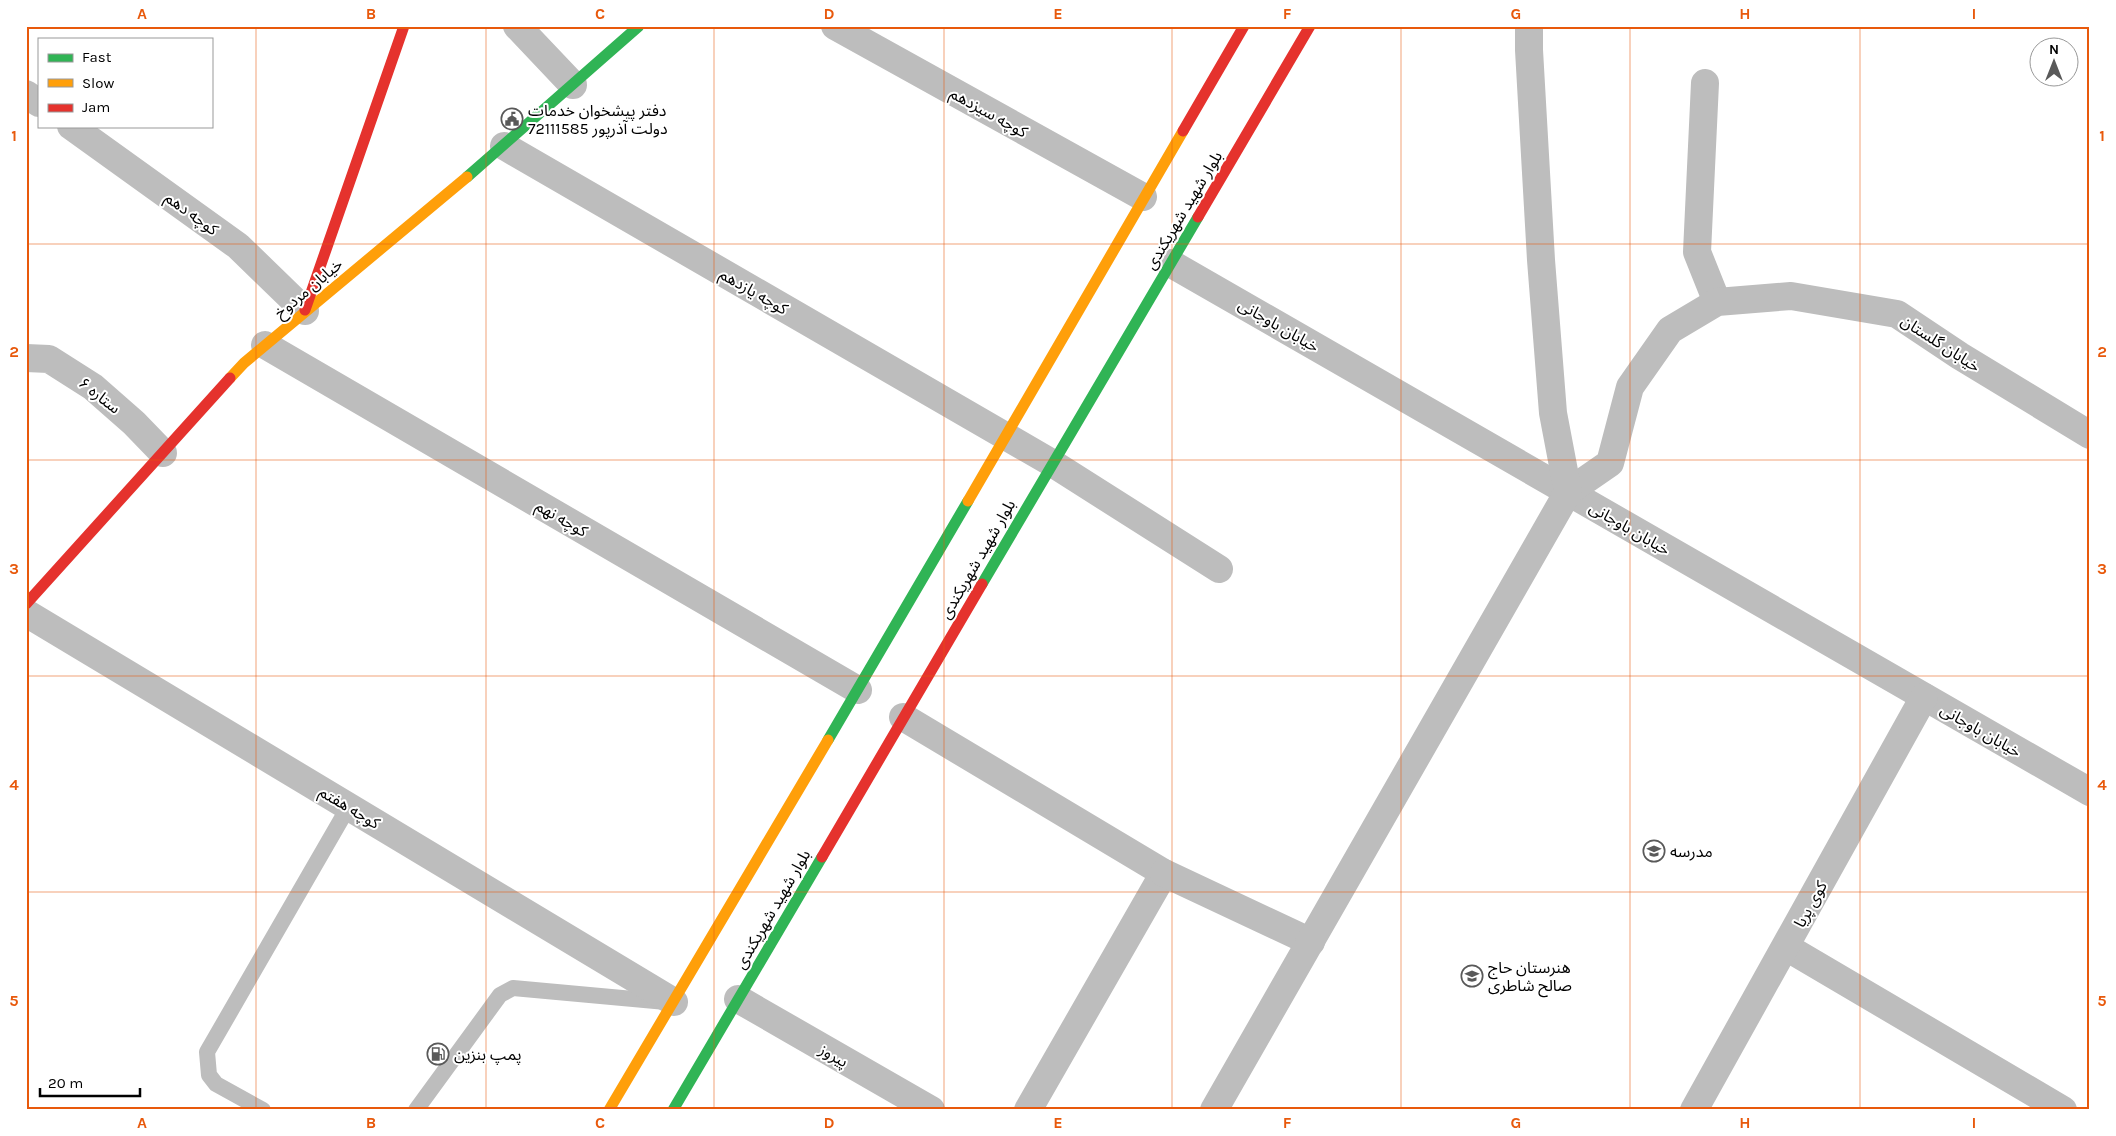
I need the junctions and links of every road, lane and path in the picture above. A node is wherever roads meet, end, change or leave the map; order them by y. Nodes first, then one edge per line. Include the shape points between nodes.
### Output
1 (404, 26) edge
2 (517, 26) edge
3 (640, 26) edge
4 (835, 26) edge
5 (1244, 26) edge
6 (1310, 26) edge
7 (1529, 26) edge
8 (1705, 83) dead end
9 (573, 85) junction
10 (26, 94) edge
11 (38, 102) edge
12 (74, 128) edge
13 (504, 146) junction
14 (1143, 197) junction
15 (1170, 263) junction
16 (1717, 302) junction
17 (305, 311) junction
18 (265, 345) junction
19 (26, 358) edge
20 (2090, 435) edge
21 (1004, 436) junction
22 (163, 453) junction
23 (1052, 463) junction
24 (1568, 492) junction
25 (1219, 569) dead end
26 (26, 604) edge
27 (26, 613) edge
28 (858, 690) junction
29 (1924, 697) junction
30 (903, 717) junction
31 (2090, 792) edge
32 (348, 806) junction
33 (1164, 873) junction
34 (1310, 942) junction
35 (1786, 947) junction
36 (738, 1000) junction
37 (674, 1002) junction
38 (263, 1110) edge
39 (416, 1110) edge
40 (609, 1110) edge
41 (673, 1110) edge
42 (931, 1110) edge
43 (1028, 1110) edge
44 (1214, 1110) edge
45 (1694, 1110) edge
46 (2063, 1110) edge

1 - 17 main road
2 - 9 street
3 - 9 main road, خیابان مردوخ
4 - 14 street, کوچه سیزدهم
5 - 14 main road
6 - 15 main road, بلوار شهید شهریکندی
7 - 24 street via 1540,250 1553,413
8 - 16 street via 1697,252
9 - 13 main road, خیابان مردوخ
10 - 11 street
12 - 17 street, کوچه دهم via 238,246
13 - 17 main road, خیابان مردوخ
13 - 21 street, کوچه یازدهم
14 - 21 main road
15 - 23 main road, بلوار شهید شهریکندی
15 - 24 street, خیابان باوجانی
16 - 20 street, خیابان گلستان via 1791,296 1897,314
16 - 24 street, خیابان گلستان via 1670,330 1630,387 1610,463
17 - 18 main road, خیابان مردوخ
18 - 22 main road, خیابان مردوخ via 244,363
18 - 28 street, کوچه نهم
19 - 22 street, ستاره ۶ via 49,359 93,387
21 - 23 street, کوچه یازدهم
21 - 28 main road
22 - 26 main road, خیابان مردوخ
23 - 25 street, کوچه یازدهم
23 - 30 main road, بلوار شهید شهریکندی
24 - 29 street, خیابان باوجانی
24 - 34 street
27 - 32 street, کوچه هفتم
28 - 37 main road
29 - 31 street, خیابان باوجانی
29 - 35 street, کوی پریا
30 - 33 street
30 - 36 main road, بلوار شهید شهریکندی
32 - 37 street, کوچه هفتم
32 - 38 lane via 207,1052 209,1075 216,1084
33 - 34 street
33 - 43 street
34 - 44 street
35 - 45 street, کوی پریا
35 - 46 street
36 - 41 main road, بلوار شهید شهریکندی
36 - 42 street, پیروز
37 - 39 lane via 513,988 500,995
37 - 40 main road

